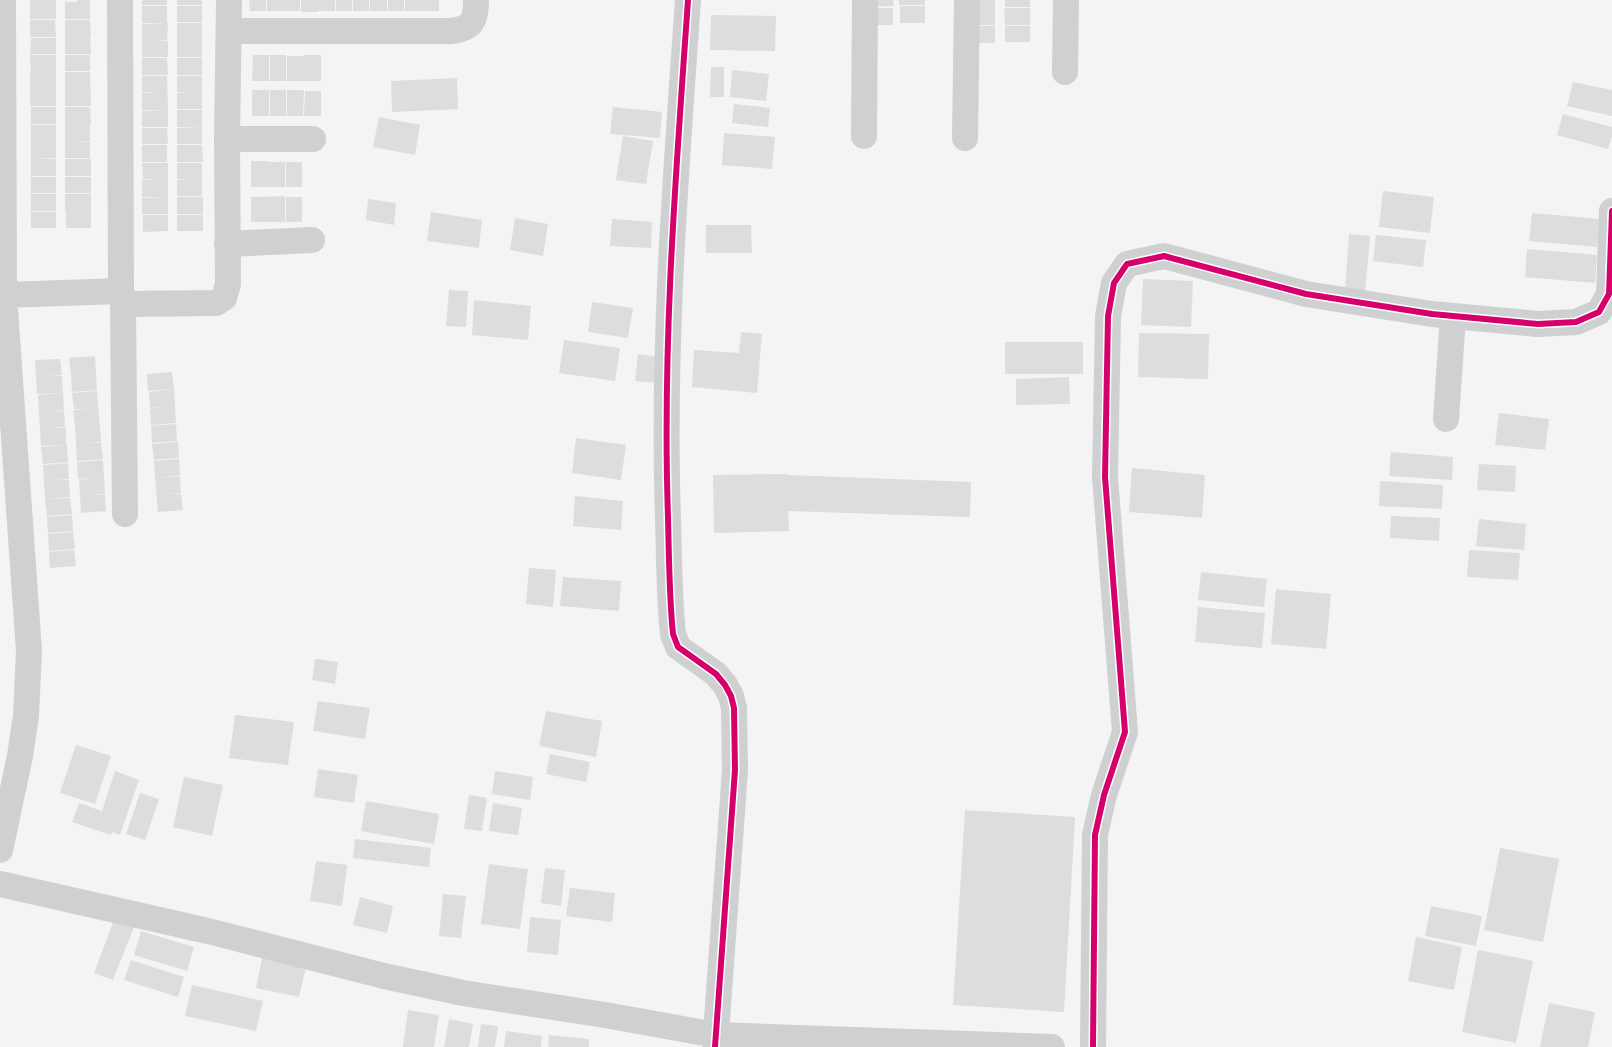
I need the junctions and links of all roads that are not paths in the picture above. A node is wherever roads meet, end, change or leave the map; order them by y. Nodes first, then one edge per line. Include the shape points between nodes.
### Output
1 (3, 0) edge
2 (120, 0) edge
3 (229, 0) edge
4 (476, 0) edge
5 (688, 0) edge
6 (866, 0) edge
7 (967, 0) edge
8 (1066, 0) edge
9 (229, 31) junction
10 (1065, 72) dead end
11 (864, 136) dead end
12 (965, 138) dead end
13 (227, 139) junction
14 (313, 139) dead end
15 (1612, 211) edge
16 (312, 240) dead end
17 (227, 244) junction
18 (4, 295) junction
19 (122, 298) junction
20 (1453, 316) junction
21 (1446, 419) dead end
22 (125, 514) dead end
23 (0, 850) edge
24 (0, 884) edge
25 (716, 1041) edge
26 (1052, 1047) edge
27 (1093, 1047) edge

1 - 18 street
2 - 19 street
3 - 9 street
4 - 9 street via 473,21 466,28 452,31
5 - 25 street via 666,391 666,470 673,634 678,646 716,674 731,696 734,708 735,770
6 - 11 street
7 - 12 street
8 - 10 street
9 - 13 street
13 - 14 street
13 - 17 street
15 - 20 street via 1609,294 1599,312 1576,322 1538,324
16 - 17 street
17 - 19 street via 228,284 224,298 216,303
18 - 19 street
18 - 23 street via 29,651 26,716
19 - 22 street
20 - 21 street
20 - 27 street via 1306,294 1164,256 1127,264 1114,283 1108,316 1106,477 1125,732 1104,795 1095,835
24 - 25 street via 199,929 384,976 462,993 605,1015
25 - 26 street

